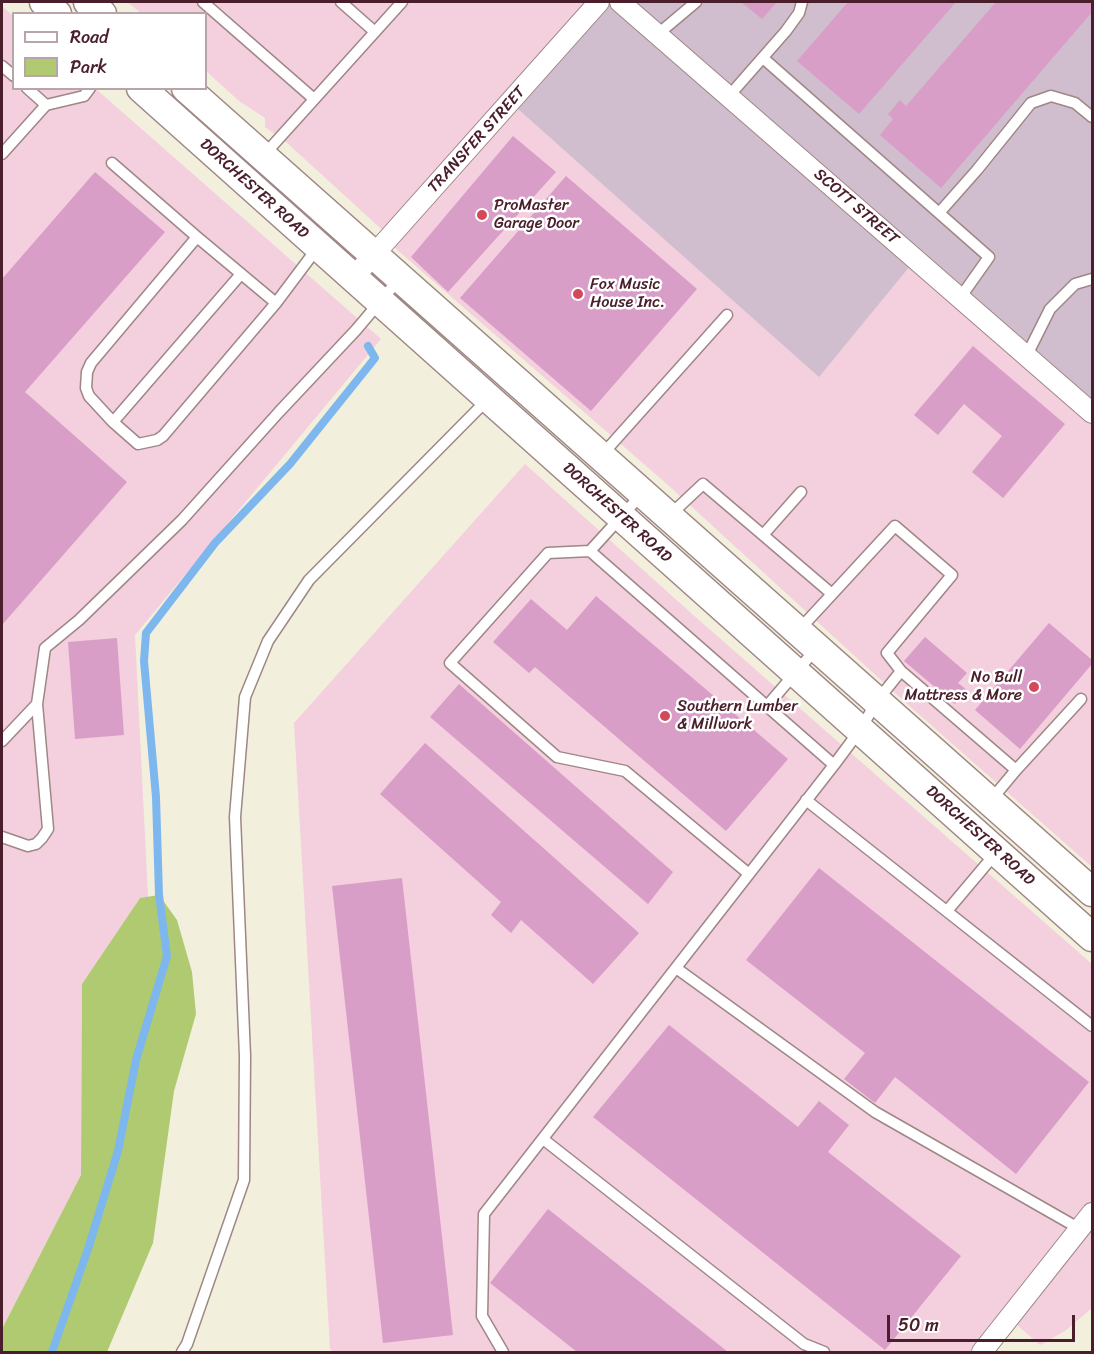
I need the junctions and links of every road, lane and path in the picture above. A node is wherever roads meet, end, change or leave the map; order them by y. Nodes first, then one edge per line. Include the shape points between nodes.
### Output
1 (88, 2) edge
2 (203, 2) edge
3 (340, 2) edge
4 (402, 2) edge
5 (599, 2) edge
6 (620, 2) edge
7 (696, 2) edge
8 (802, 2) edge
9 (100, 12) edge
10 (375, 32) junction
11 (658, 34) junction
12 (763, 58) junction
13 (29, 90) edge
14 (88, 90) edge
15 (143, 90) edge
16 (188, 90) edge
17 (729, 96) junction
18 (314, 99) junction
19 (46, 105) junction
20 (1092, 117) edge
21 (2, 154) edge
22 (263, 156) junction
23 (112, 163) dead end
24 (939, 213) junction
25 (197, 237) junction
26 (318, 247) junction
27 (374, 255) junction
28 (241, 273) junction
29 (353, 278) junction
30 (400, 278) junction
31 (1092, 279) edge
32 (960, 298) junction
33 (379, 301) junction
34 (276, 303) junction
35 (727, 315) dead end
36 (1026, 355) junction
37 (500, 388) junction
38 (1092, 413) edge
39 (113, 422) junction
40 (601, 456) junction
41 (801, 492) dead end
42 (643, 493) junction
43 (621, 516) junction
44 (669, 516) junction
45 (763, 535) junction
46 (590, 551) junction
47 (832, 594) junction
48 (808, 639) junction
49 (901, 671) junction
50 (795, 672) junction
51 (1081, 699) dead end
52 (877, 701) junction
53 (37, 704) junction
54 (767, 706) junction
55 (860, 730) junction
56 (2, 741) edge
57 (834, 765) junction
58 (1016, 770) junction
59 (807, 800) junction
60 (990, 801) junction
61 (2, 837) edge
62 (997, 852) junction
63 (749, 874) junction
64 (1092, 892) edge
65 (947, 911) junction
66 (1092, 937) edge
67 (676, 968) junction
68 (1092, 1026) edge
69 (543, 1139) junction
70 (1092, 1213) edge
71 (1080, 1229) junction
72 (182, 1353) edge
73 (503, 1353) edge
74 (825, 1353) edge
75 (982, 1353) edge

1 - 9 main road
2 - 18 lane
3 - 10 lane
4 - 10 lane
5 - 27 street, TRANSFER STREET
6 - 11 street, SCOTT STREET
7 - 11 lane
8 - 12 lane via 799,13
10 - 18 lane
11 - 17 street, SCOTT STREET
12 - 17 lane
12 - 24 lane
13 - 19 lane
14 - 19 lane via 84,96
15 - 26 main road, DORCHESTER ROAD
16 - 22 main road, DORCHESTER ROAD
17 - 32 street, SCOTT STREET
18 - 22 lane
19 - 21 lane
20 - 24 lane via 1075,103 1051,96 1030,104
22 - 27 main road, DORCHESTER ROAD
23 - 25 lane
24 - 32 lane via 989,257
25 - 28 lane
25 - 39 lane via 91,363 86,379 89,396
26 - 29 main road, DORCHESTER ROAD
26 - 34 lane
27 - 29 street, TRANSFER STREET
27 - 30 main road, DORCHESTER ROAD
28 - 34 lane
28 - 39 lane
29 - 33 main road, DORCHESTER ROAD
30 - 33 lane
30 - 37 main road, DORCHESTER ROAD
31 - 36 lane via 1075,284 1050,309
32 - 36 street, SCOTT STREET
33 - 37 main road, DORCHESTER ROAD
33 - 53 lane via 182,520 45,648
34 - 39 lane via 157,441 138,444
35 - 40 lane
36 - 38 street, SCOTT STREET
37 - 40 main road, DORCHESTER ROAD
37 - 43 main road, DORCHESTER ROAD
37 - 72 lane via 309,580 268,641 245,697 235,817 244,1056 244,1180
40 - 42 main road, DORCHESTER ROAD
41 - 45 lane
42 - 43 lane
42 - 44 main road, DORCHESTER ROAD
43 - 46 lane
43 - 50 main road, DORCHESTER ROAD
44 - 45 lane via 703,484
44 - 48 main road, DORCHESTER ROAD
45 - 47 lane
46 - 54 lane
46 - 63 lane via 548,553 450,663 557,757 625,771
47 - 48 lane
47 - 49 lane via 895,526 952,575 887,653
48 - 50 lane
48 - 52 main road, DORCHESTER ROAD
49 - 52 lane
49 - 58 lane
50 - 54 lane
50 - 55 main road, DORCHESTER ROAD
51 - 58 lane
52 - 55 lane
52 - 60 main road, DORCHESTER ROAD
53 - 56 lane
53 - 61 lane via 48,829 36,844 28,846
54 - 57 lane
55 - 57 lane
55 - 62 main road, DORCHESTER ROAD
57 - 59 lane
58 - 60 lane
59 - 63 lane
59 - 65 lane
60 - 64 main road, DORCHESTER ROAD
62 - 65 lane
62 - 66 main road, DORCHESTER ROAD
63 - 67 lane
65 - 68 lane
67 - 69 lane
67 - 71 lane via 875,1112
69 - 73 lane via 484,1214 482,1316
69 - 74 lane via 804,1344
70 - 71 street
71 - 75 street

